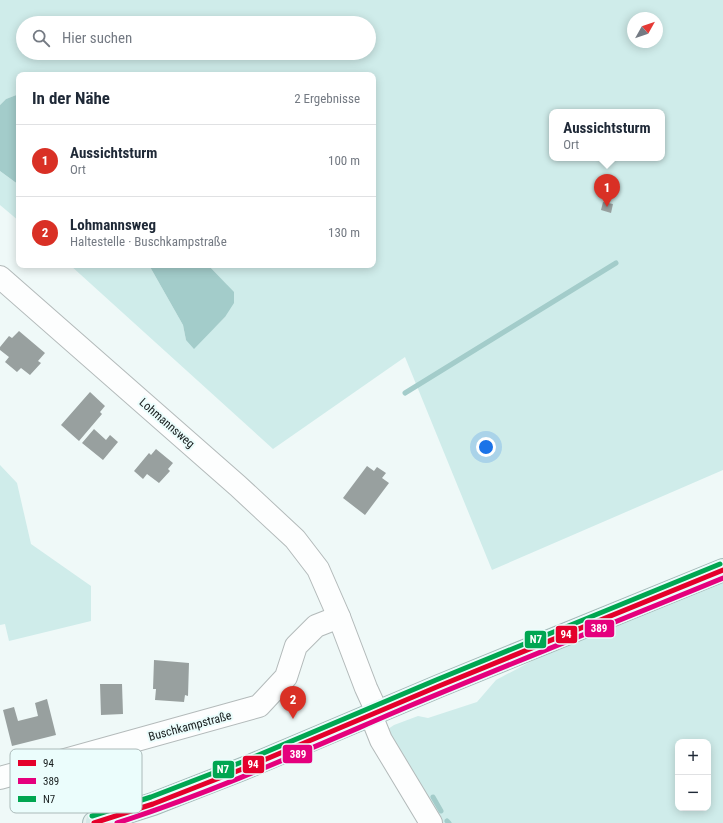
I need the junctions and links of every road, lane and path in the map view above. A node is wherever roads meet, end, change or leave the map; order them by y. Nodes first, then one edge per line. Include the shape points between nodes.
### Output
1 (0, 277) edge
2 (723, 570) edge
3 (338, 617) junction
4 (374, 713) junction
5 (104, 749) edge
6 (10, 775) edge
7 (0, 778) edge
8 (142, 808) edge
9 (126, 813) edge
10 (96, 823) edge
11 (431, 823) edge

1 - 3 street, Lohmannsweg via 295,539 318,569
2 - 4 main road
3 - 4 street, Lohmannsweg
3 - 5 street, Buschkampstraße via 316,626 296,646 286,677 259,706
4 - 8 main road via 245,768
4 - 11 street, Lohmannsweg via 381,740
6 - 7 street, Buschkampstraße
9 - 10 main road

